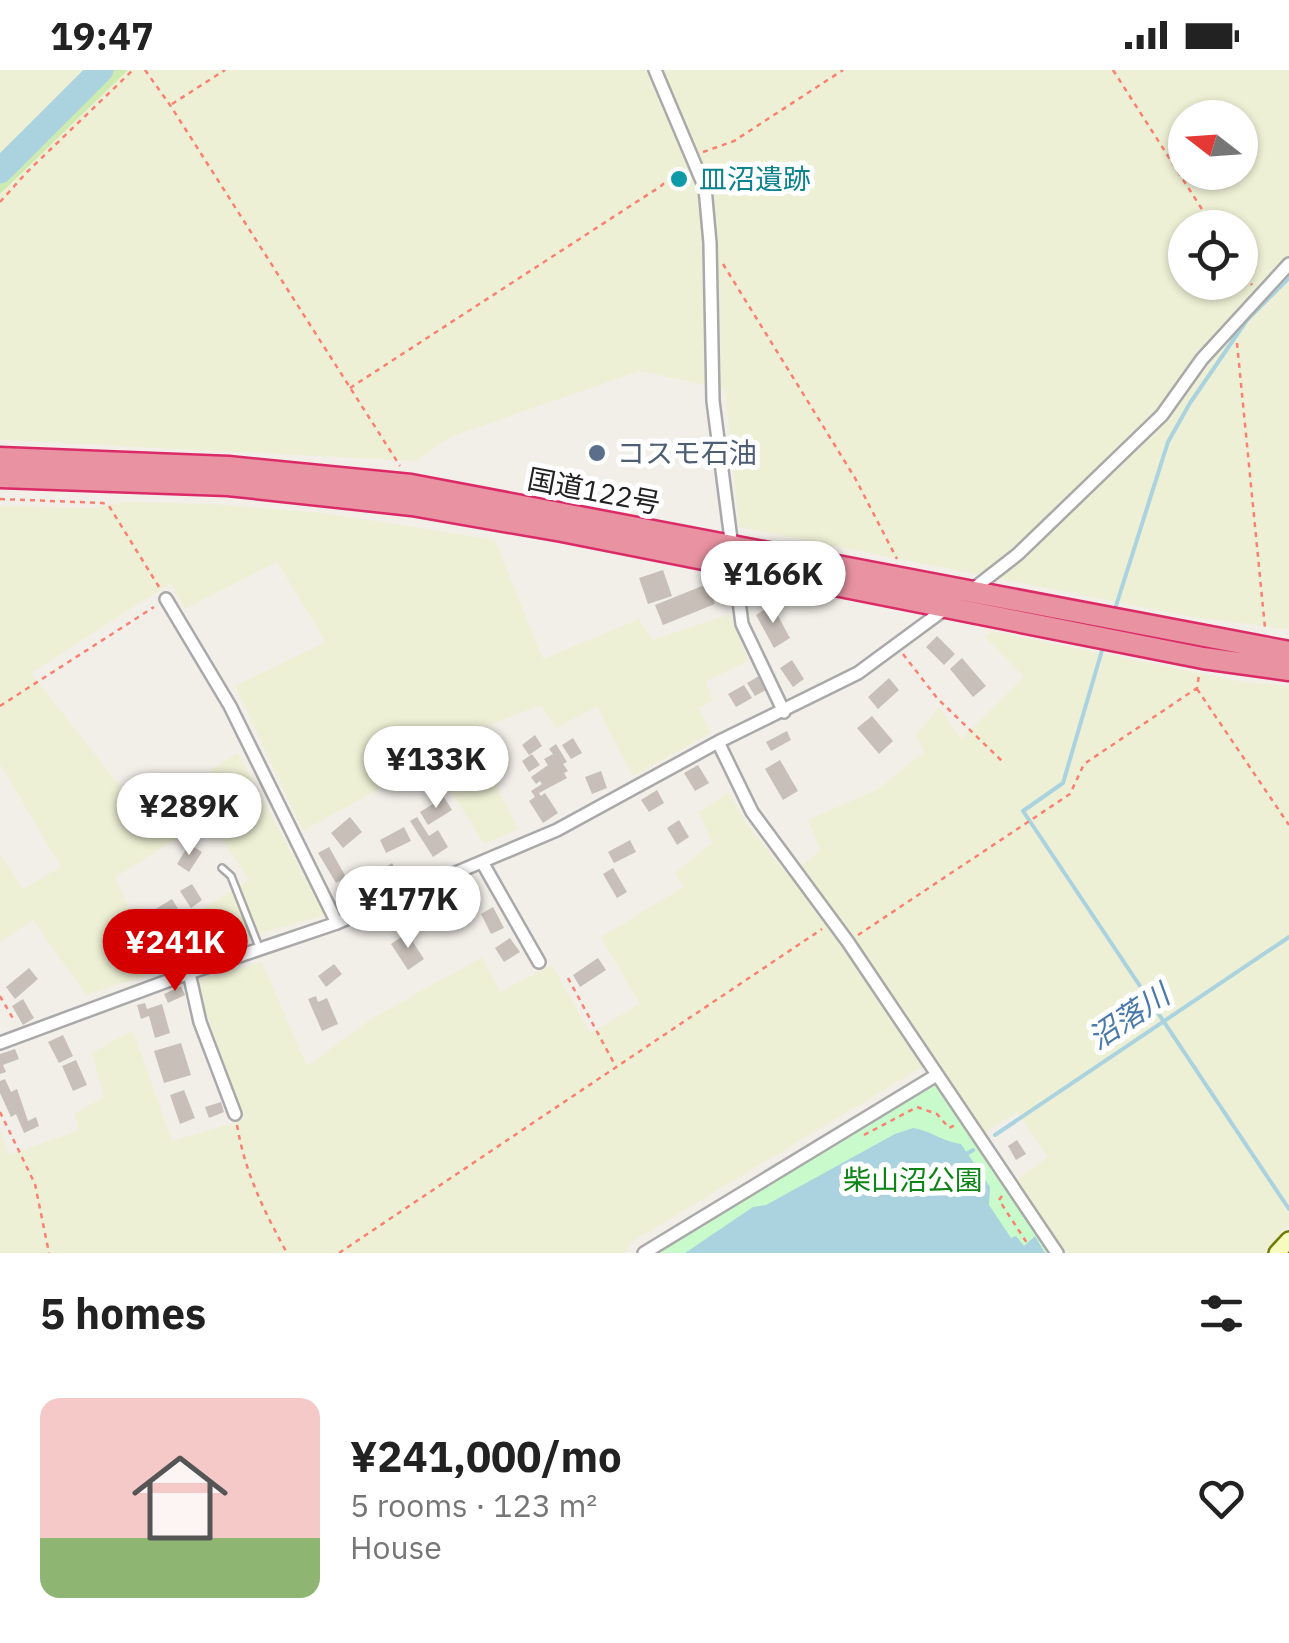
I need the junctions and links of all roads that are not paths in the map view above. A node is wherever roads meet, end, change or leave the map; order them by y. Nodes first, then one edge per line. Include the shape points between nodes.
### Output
1 (655, 70) edge
2 (1289, 264) edge
3 (0, 458) edge
4 (0, 477) edge
5 (733, 556) junction
6 (968, 592) junction
7 (166, 599) road end
8 (948, 607) junction
9 (1289, 652) edge
10 (1289, 670) edge
11 (784, 712) junction
12 (718, 742) junction
13 (482, 862) junction
14 (222, 868) dead end
15 (337, 923) junction
16 (260, 950) junction
17 (539, 962) dead end
18 (189, 972) junction
19 (0, 1043) edge
20 (935, 1076) junction
21 (235, 1114) road end
22 (1289, 1240) edge
23 (1054, 1251) edge
24 (644, 1253) edge
25 (1277, 1253) edge

1 - 5 street via 705,188 713,401
2 - 6 street via 1226,331 1162,415 1018,554
3 - 5 highway, 国道122号 via 228,467 412,485
4 - 5 highway, 国道122号 via 319,492
5 - 6 highway, 国道122号
5 - 8 highway, 国道122号
5 - 11 street via 742,624
6 - 8 street
6 - 9 highway, 国道122号
7 - 15 street via 230,706
8 - 10 highway, 国道122号
8 - 11 street via 858,674
11 - 12 street
12 - 13 street via 557,830
12 - 20 street via 752,812
13 - 15 street
13 - 17 street
14 - 16 lane via 232,876
15 - 16 street
16 - 18 street
18 - 19 street
18 - 21 street
20 - 23 street
20 - 24 street
22 - 25 street

